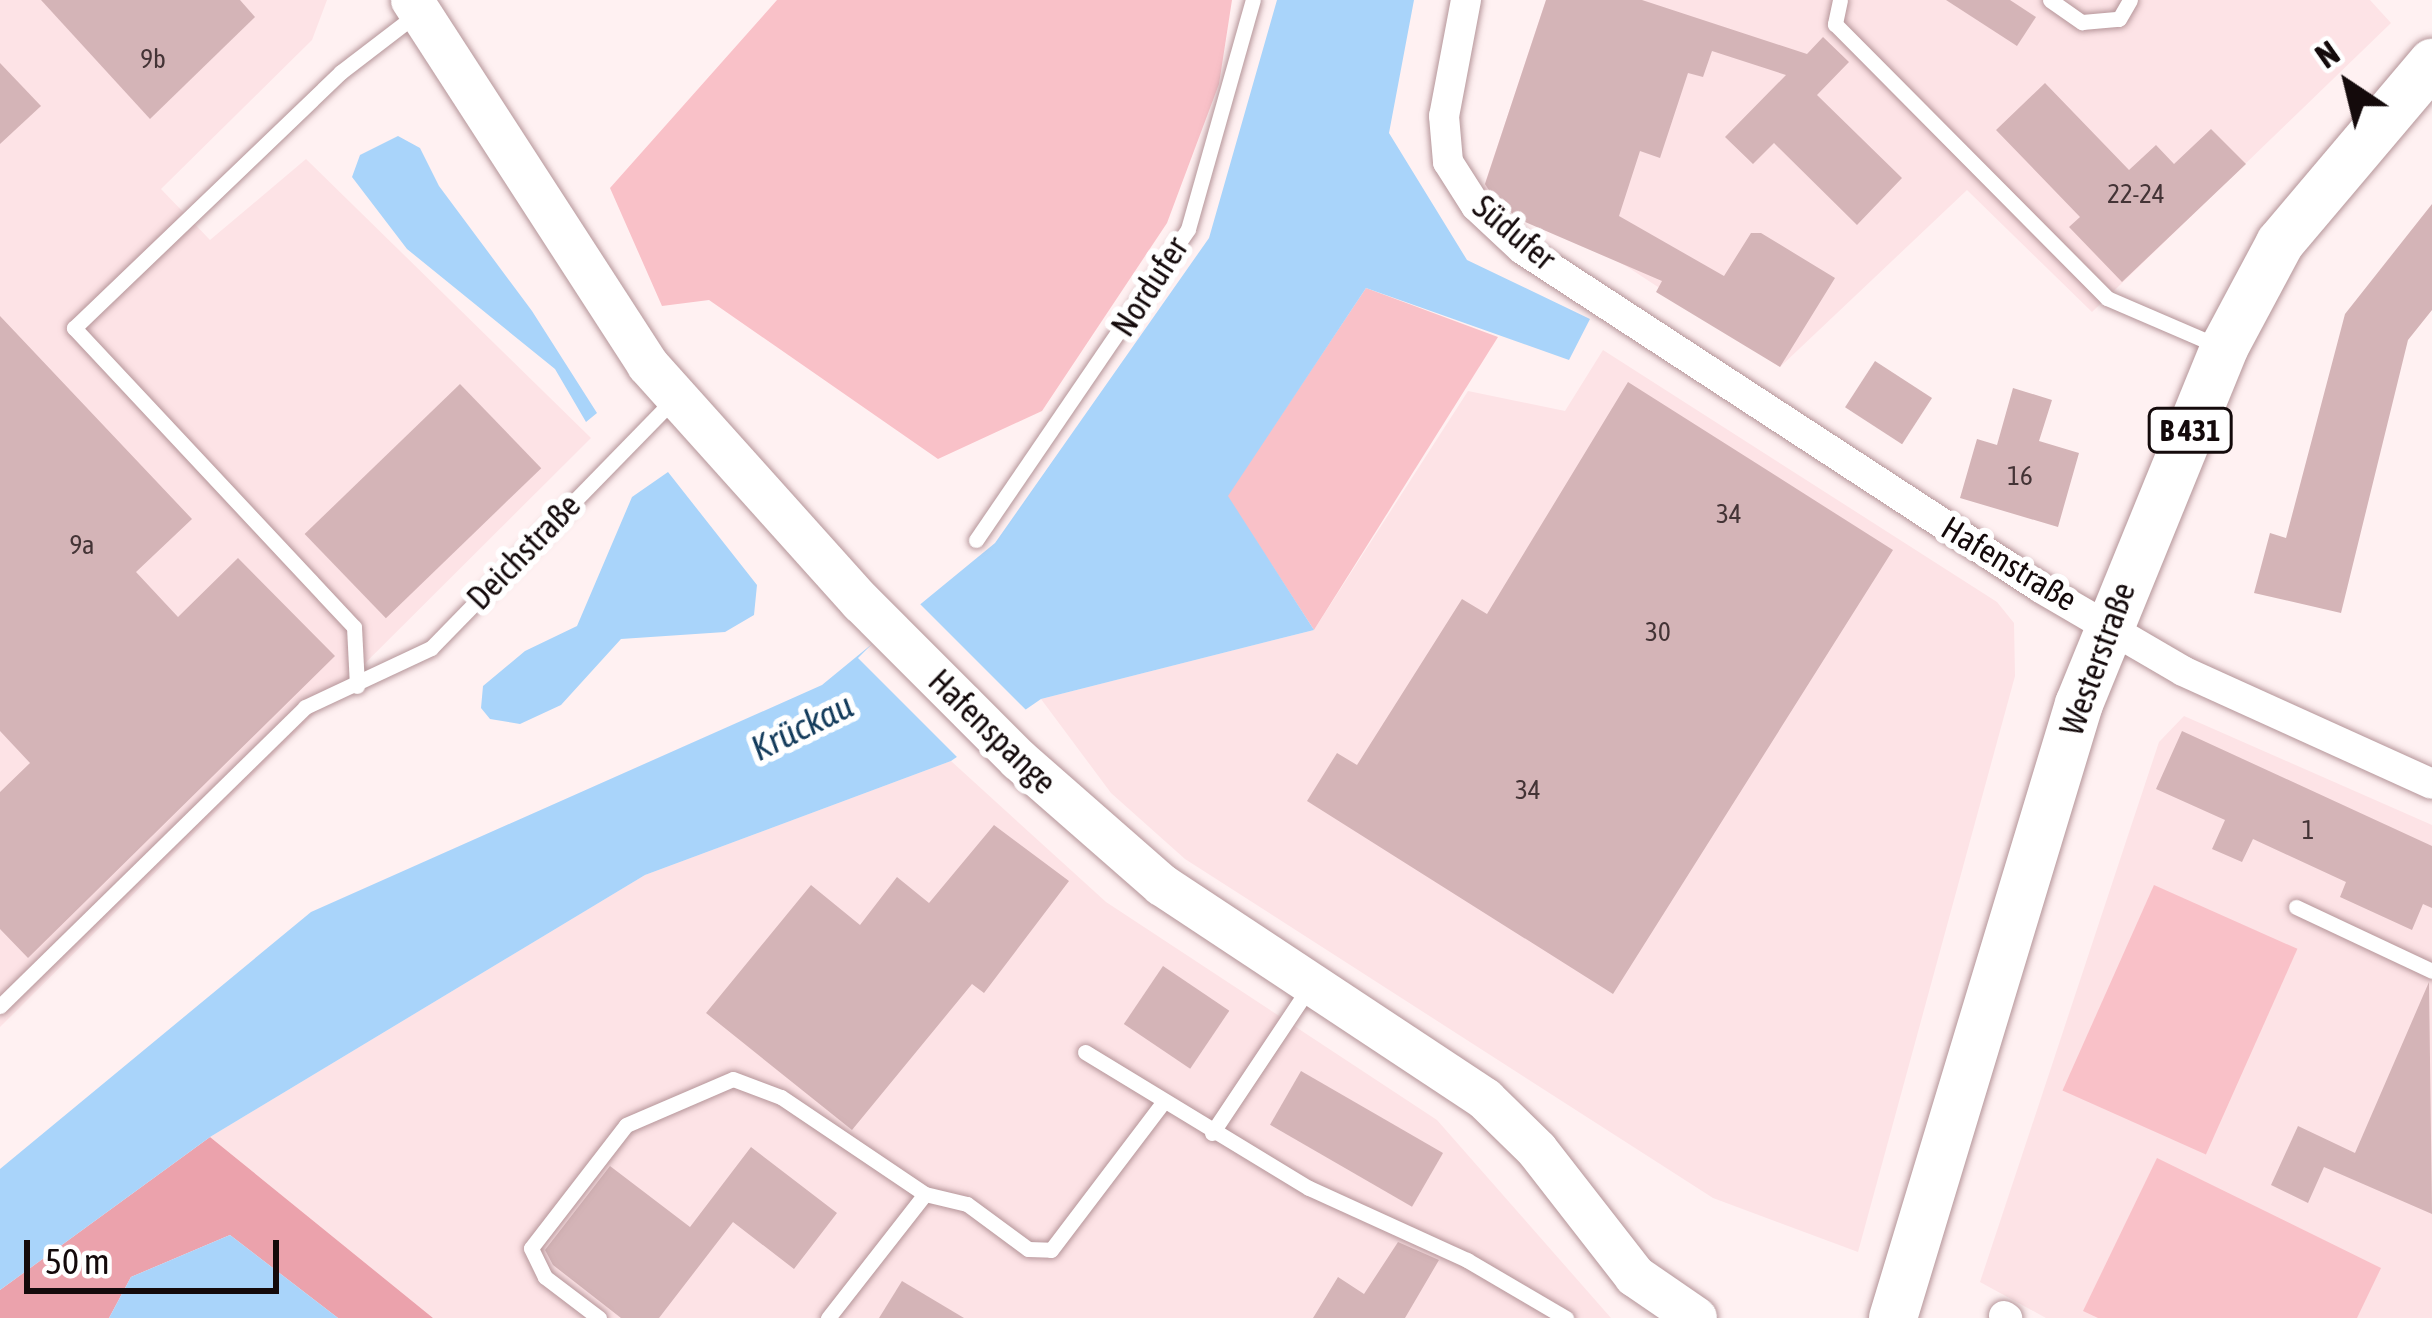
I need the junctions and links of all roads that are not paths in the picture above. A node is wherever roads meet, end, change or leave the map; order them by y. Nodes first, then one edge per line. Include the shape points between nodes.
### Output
1 (1253, 0) edge
2 (1480, 0) edge
3 (1840, 0) edge
4 (2050, 0) edge
5 (2130, 0) edge
6 (423, 4) edge
7 (1463, 15) edge
8 (2432, 63) edge
9 (1609, 303) joint
10 (2224, 348) junction
11 (675, 398) junction
12 (976, 540) dead end
13 (2109, 622) junction
14 (358, 686) junction
15 (2432, 784) edge
16 (2296, 907) dead end
17 (2432, 971) edge
18 (1312, 982) junction
19 (0, 1006) edge
20 (1085, 1052) dead end
21 (1161, 1105) junction
22 (1212, 1133) junction
23 (925, 1194) junction
24 (599, 1318) edge
25 (828, 1318) edge
26 (1566, 1318) edge
27 (1696, 1318) edge
28 (1893, 1318) edge

1 - 12 lane, Nordufer via 1188,229
2 - 7 lane
3 - 10 lane via 1835,24 2107,298
4 - 5 lane via 2082,22 2119,19
6 - 11 street, Hafenspange via 572,254
6 - 14 lane via 74,328 354,627
7 - 9 street, Südufer via 1443,136 1458,182 1522,249
8 - 10 main road, Westerstraße / B 431 via 2280,243
9 - 13 street, Hafenstraße via 2041,588
10 - 13 main road, Westerstraße / B 431
11 - 14 lane, Deichstraße via 431,647
11 - 18 street, Hafenspange via 1019,760 1162,885
13 - 15 street, Hafenstraße via 2183,671
13 - 28 main road, Westerstraße / B 431
14 - 19 lane, Deichstraße via 305,707
16 - 17 lane
18 - 22 lane
18 - 27 street, Hafenspange via 1485,1099 1537,1150 1635,1276
20 - 21 lane
21 - 22 lane
21 - 23 lane via 1051,1250 1028,1249 967,1204
22 - 26 lane
23 - 24 lane via 781,1097 733,1079 626,1126 531,1248 544,1277
23 - 25 lane

